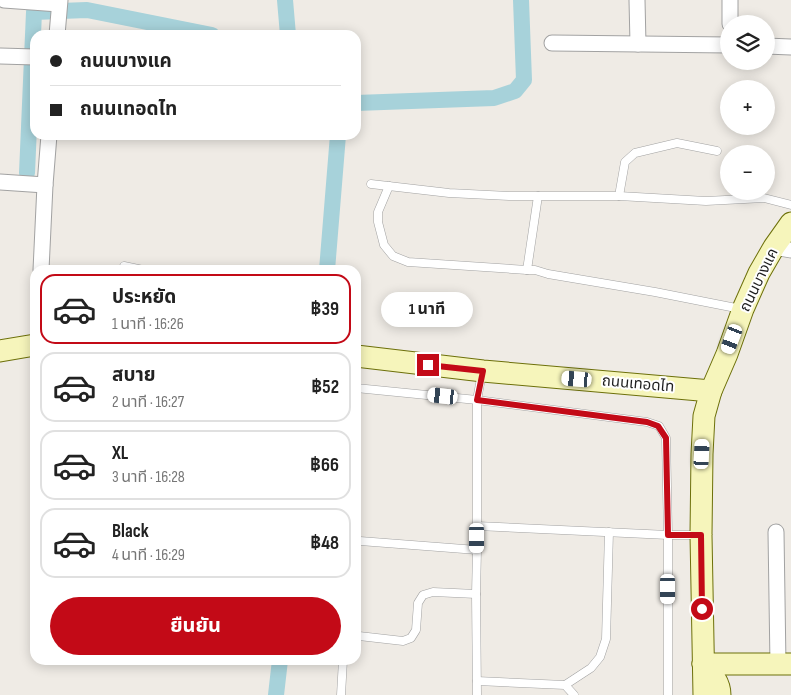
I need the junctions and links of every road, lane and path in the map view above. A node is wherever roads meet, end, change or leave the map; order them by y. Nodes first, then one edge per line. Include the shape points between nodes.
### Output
1 (4, 0) edge
2 (637, 0) edge
3 (730, 0) edge
4 (59, 2) edge
5 (730, 15) edge
6 (57, 30) edge
7 (552, 43) dead end
8 (638, 44) junction
9 (720, 45) edge
10 (775, 46) edge
11 (791, 47) edge
12 (0, 56) edge
13 (30, 57) edge
14 (49, 140) edge
15 (717, 151) dead end
16 (0, 182) edge
17 (45, 184) junction
18 (371, 184) dead end
19 (389, 186) junction
20 (538, 196) junction
21 (619, 196) junction
22 (791, 204) edge
23 (791, 223) edge
24 (783, 248) edge
25 (41, 265) edge
26 (527, 270) junction
27 (743, 309) junction
28 (30, 347) edge
29 (0, 350) edge
30 (361, 357) edge
31 (483, 371) junction
32 (361, 388) edge
33 (711, 391) junction
34 (477, 400) junction
35 (477, 526) junction
36 (609, 532) junction
37 (776, 532) dead end
38 (668, 535) junction
39 (701, 535) junction
40 (361, 541) edge
41 (477, 550) junction
42 (476, 594) junction
43 (361, 636) edge
44 (703, 664) junction
45 (785, 664) edge
46 (343, 665) edge
47 (477, 680) junction
48 (565, 686) junction
49 (341, 695) edge
50 (477, 695) edge
51 (574, 695) edge
52 (668, 695) edge
53 (692, 695) edge
54 (704, 695) edge
55 (720, 695) edge

1 - 4 street
2 - 8 street
3 - 5 street
4 - 6 street
7 - 8 street
8 - 9 street
10 - 11 street
12 - 13 street
14 - 17 street
15 - 21 lane via 677,143 635,153 626,162
16 - 17 street
17 - 25 street
18 - 19 lane
19 - 20 lane via 449,193
19 - 26 lane via 378,212 378,222 384,245 393,256 408,262
20 - 21 lane
20 - 26 lane
21 - 22 lane via 706,201 764,198
23 - 24 main road, ถนนบางแค
24 - 27 main road, ถนนบางแค via 759,273
26 - 27 lane
27 - 33 main road, ถนนบางแค
28 - 29 main road
30 - 31 main road, ถนนเทอดไท
31 - 33 main road, ถนนเทอดไท
31 - 34 lane
32 - 34 lane
33 - 39 main road, ถนนบางแค via 704,416
34 - 35 lane
34 - 38 lane via 658,426 666,438
35 - 36 lane
35 - 41 lane
36 - 38 lane
36 - 48 lane via 606,638 600,658
37 - 45 street
38 - 39 lane
38 - 52 lane
39 - 44 main road, ถนนบางแค
40 - 41 lane
41 - 42 lane
42 - 43 lane via 433,592 423,595 418,603 416,630 411,638 403,641
42 - 47 lane
44 - 45 main road
44 - 53 main road
44 - 54 main road, ถนนบางแค
44 - 55 main road via 716,680
46 - 49 lane
47 - 48 lane
47 - 50 lane
48 - 51 lane

